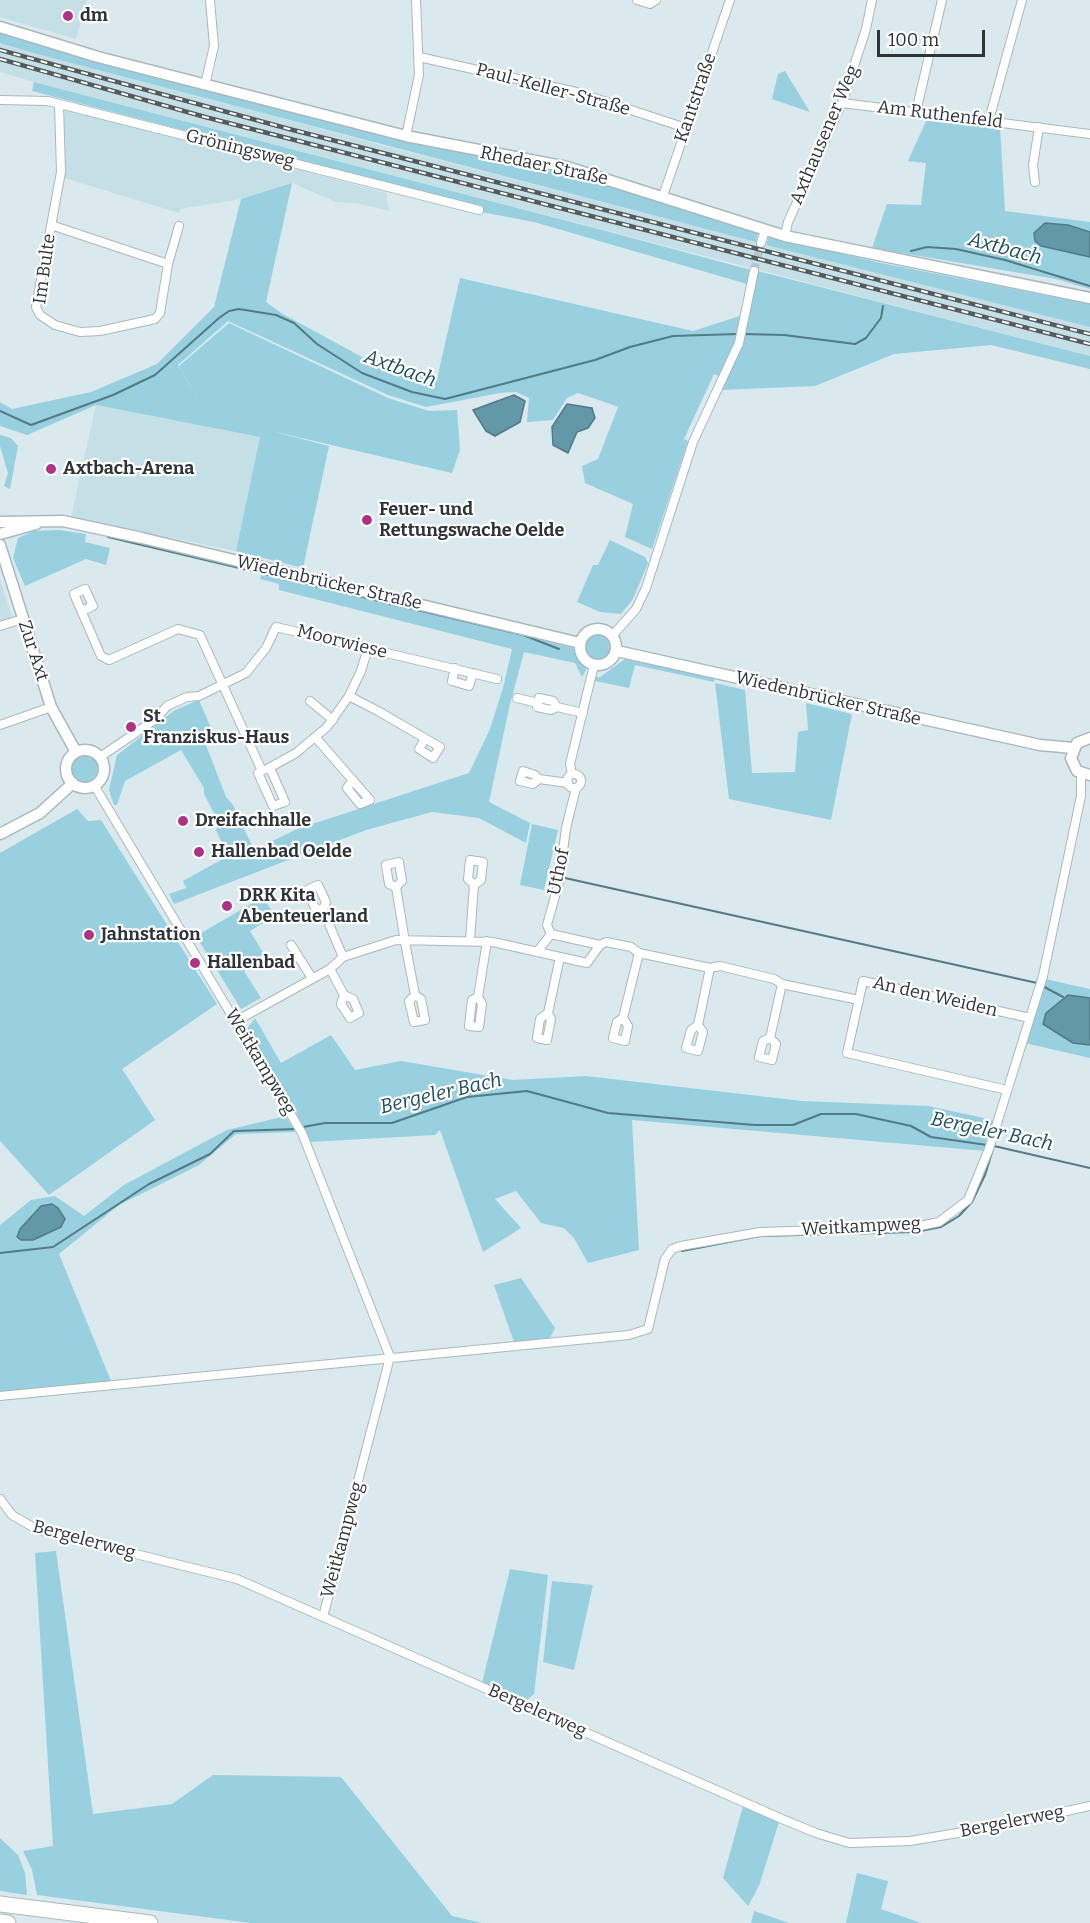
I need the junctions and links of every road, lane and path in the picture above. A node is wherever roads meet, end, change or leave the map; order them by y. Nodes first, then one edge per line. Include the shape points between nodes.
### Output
1 (210, 0) edge
2 (416, 0) edge
3 (637, 0) edge
4 (656, 0) edge
5 (730, 0) edge
6 (872, 0) edge
7 (942, 0) edge
8 (1022, 0) edge
9 (0, 27) edge
10 (419, 57) junction
11 (205, 85) junction
12 (0, 99) edge
13 (59, 104) junction
14 (842, 104) junction
15 (916, 112) junction
16 (989, 120) junction
17 (686, 128) junction
18 (1039, 128) junction
19 (1090, 134) edge
20 (406, 136) junction
21 (1035, 182) dead end
22 (663, 196) junction
23 (479, 210) dead end
24 (51, 225) junction
25 (179, 226) dead end
26 (765, 230) junction
27 (785, 236) junction
28 (761, 243) tunnel mouth
29 (168, 264) junction
30 (754, 271) tunnel mouth
31 (1090, 298) edge
32 (0, 522) edge
33 (78, 525) junction
34 (0, 534) edge
35 (0, 545) edge
36 (82, 611) dead end
37 (23, 619) junction
38 (0, 626) edge
39 (612, 635) junction
40 (580, 643) junction
41 (368, 648) junction
42 (617, 651) junction
43 (594, 665) junction
44 (455, 668) junction
45 (473, 673) junction
46 (497, 679) dead end
47 (223, 685) junction
48 (349, 696) junction
49 (517, 698) dead end
50 (310, 701) dead end
51 (51, 707) junction
52 (583, 713) junction
53 (333, 720) junction
54 (0, 725) edge
55 (316, 738) junction
56 (1090, 738) edge
57 (425, 739) dead end
58 (76, 752) junction
59 (1072, 753) junction
60 (100, 757) junction
61 (572, 774) junction
62 (1087, 775) edge
63 (539, 779) dead end
64 (353, 780) dead end
65 (73, 783) junction
66 (567, 783) junction
67 (94, 785) junction
68 (576, 788) junction
69 (0, 834) edge
70 (474, 885) dead end
71 (396, 887) dead end
72 (323, 910) dead end
73 (550, 934) junction
74 (470, 940) junction
75 (487, 941) junction
76 (405, 942) junction
77 (291, 945) dead end
78 (600, 945) junction
79 (537, 952) junction
80 (639, 953) junction
81 (343, 957) junction
82 (560, 957) junction
83 (710, 968) junction
84 (330, 969) junction
85 (312, 978) junction
86 (782, 984) junction
87 (344, 995) dead end
88 (414, 995) dead end
89 (478, 997) dead end
90 (859, 1000) junction
91 (548, 1013) dead end
92 (623, 1018) dead end
93 (1030, 1018) junction
94 (236, 1021) junction
95 (698, 1026) dead end
96 (770, 1038) dead end
97 (1007, 1090) junction
98 (390, 1357) junction
99 (0, 1396) edge
100 (0, 1499) edge
101 (323, 1617) junction
102 (1090, 1806) edge
103 (0, 1904) edge
104 (0, 1922) edge
105 (8, 1923) edge
106 (150, 1923) edge

1 - 11 street via 214,46
2 - 10 street
3 - 4 street
5 - 17 street, Kantstraße
6 - 14 street, Axthausener Weg
7 - 15 street
8 - 16 street
9 - 11 street, Rhedaer Straße
10 - 17 street, Paul-Keller-Straße via 576,92
10 - 20 street
11 - 20 street, Rhedaer Straße
12 - 13 street, Gröningsweg
13 - 23 street, Gröningsweg
13 - 24 street, Im Bulte via 61,172
14 - 15 street, Am Ruthenfeld
14 - 27 street, Axthausener Weg
15 - 16 street, Am Ruthenfeld
16 - 18 street, Am Ruthenfeld
17 - 22 street, Kantstraße
18 - 19 street, Am Ruthenfeld
18 - 21 street via 1033,165
20 - 22 street, Rhedaer Straße via 567,167
22 - 26 street, Rhedaer Straße
24 - 29 street, Im Bulte
24 - 29 street, Im Bulte via 36,307 40,315 55,325 80,332 100,331 154,319 160,313
25 - 29 street, Im Bulte
26 - 27 street, Rhedaer Straße
26 - 28 street
27 - 31 street, Rhedaer Straße
30 - 39 street via 739,343 693,442 646,588 636,609
32 - 33 street, Wiedenbrücker Straße via 43,520
33 - 34 street, Wiedenbrücker Straße via 33,524
33 - 40 street, Wiedenbrücker Straße
35 - 37 street, Zur Axt
36 - 47 street via 101,656 109,660 178,629 200,635
37 - 38 street
37 - 51 street, Zur Axt
39 - 40 street via 606,630 592,629
39 - 42 street
40 - 43 street via 582,655
41 - 44 street, Moorwiese
41 - 47 street, Moorwiese via 276,627 253,667
41 - 48 street
42 - 43 street via 608,663
42 - 59 street, Wiedenbrücker Straße
43 - 52 street
44 - 45 street, Moorwiese
44 - 45 street via 452,681 469,686
45 - 46 street, Moorwiese
47 - 55 street via 266,769
47 - 60 street, Moorwiese via 167,706
48 - 53 street
48 - 57 street
49 - 52 street via 538,703 539,698 553,701 557,707
50 - 53 street
51 - 54 street
51 - 58 street, Zur Axt
52 - 61 street via 570,764
53 - 55 street
55 - 64 street
56 - 59 street via 1082,740
58 - 60 street via 92,751
58 - 65 street via 67,765
59 - 62 street via 1073,765
60 - 67 street via 104,770
61 - 66 street
61 - 68 street via 582,781
62 - 93 street, Weitkampweg
63 - 66 street
65 - 67 street via 83,787
65 - 69 street via 40,813
66 - 68 street
67 - 94 street, Weitkampweg
68 - 73 street, Uthof via 547,925
70 - 74 street
71 - 76 street
72 - 81 street
73 - 78 street
73 - 79 street
74 - 75 street
74 - 76 street
75 - 79 street
75 - 89 street
76 - 81 street via 396,940
76 - 88 street
77 - 85 street
78 - 80 street via 606,942 631,947
78 - 82 street via 586,963
79 - 82 street
80 - 83 street
80 - 92 street
81 - 84 street
82 - 91 street
83 - 86 street via 720,966
83 - 95 street
84 - 85 street
84 - 87 street
85 - 94 street
86 - 90 street
86 - 96 street
90 - 93 street, An den Weiden via 863,981
90 - 97 street, An den Weiden via 847,1053
93 - 97 street, Weitkampweg
94 - 98 street, Weitkampweg via 302,1133
97 - 98 street, Weitkampweg via 968,1200 939,1222 915,1227 760,1232 672,1249 665,1259 650,1325 644,1332
98 - 99 street, Weitkampweg
98 - 101 street, Weitkampweg
100 - 101 street, Bergelerweg via 12,1515 38,1530 237,1579
101 - 102 street, Bergelerweg via 782,1819 849,1843 910,1841
103 - 106 highway
104 - 105 highway

